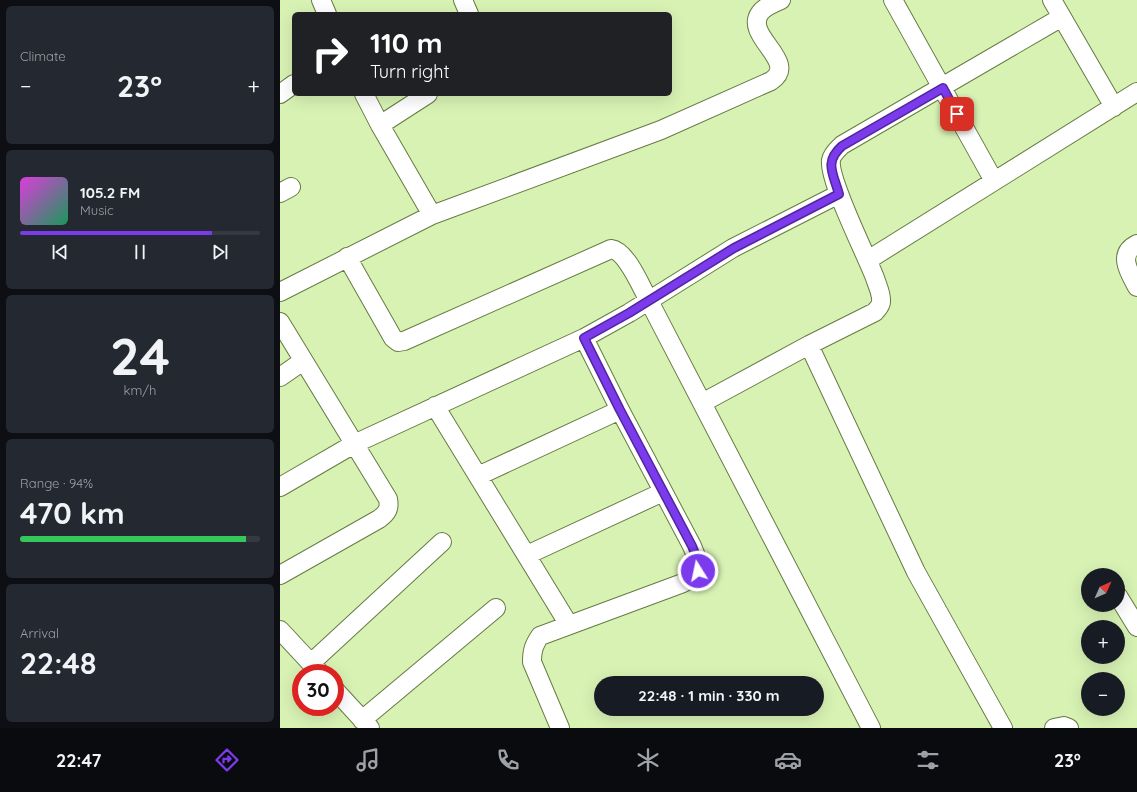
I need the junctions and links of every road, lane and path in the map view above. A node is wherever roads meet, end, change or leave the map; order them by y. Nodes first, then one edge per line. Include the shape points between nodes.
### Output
1 (321, 0) edge
2 (463, 0) edge
3 (781, 0) edge
4 (893, 0) edge
5 (1052, 0) edge
6 (326, 12) edge
7 (468, 12) edge
8 (1062, 17) junction
9 (292, 85) edge
10 (943, 88) junction
11 (1137, 92) edge
12 (280, 94) edge
13 (365, 96) edge
14 (425, 96) edge
15 (1114, 107) junction
16 (380, 125) junction
17 (994, 182) junction
18 (839, 194) junction
19 (432, 215) junction
20 (1137, 244) edge
21 (347, 257) junction
22 (868, 260) junction
23 (1137, 287) edge
24 (280, 292) edge
25 (649, 301) junction
26 (280, 322) edge
27 (584, 338) junction
28 (809, 346) junction
29 (303, 361) junction
30 (280, 377) edge
31 (702, 403) junction
32 (434, 406) junction
33 (620, 410) junction
34 (354, 444) junction
35 (478, 476) junction
36 (280, 487) edge
37 (663, 492) junction
38 (442, 542) dead end
39 (527, 555) junction
40 (280, 575) edge
41 (1125, 607) edge
42 (496, 608) dead end
43 (570, 625) junction
44 (1137, 627) edge
45 (280, 630) edge
46 (311, 664) edge
47 (319, 664) edge
48 (344, 700) edge
49 (366, 724) edge
50 (560, 728) edge
51 (871, 728) edge
52 (1003, 728) edge
53 (1054, 728) edge
54 (1069, 728) edge

1 - 6 street
2 - 7 street
3 - 19 street via 765,8 756,20 756,27 777,59 780,68 777,78 661,130
4 - 10 street
5 - 8 street
8 - 10 street
8 - 15 street
9 - 12 street
10 - 17 street
10 - 18 street via 834,153 831,168
11 - 15 street
13 - 16 street
14 - 16 street
15 - 17 street
16 - 19 street
17 - 22 street
18 - 22 street
18 - 25 street via 734,248
19 - 21 street
20 - 23 street via 1127,251 1125,258
21 - 24 street
21 - 25 street via 393,338 398,342 611,249 624,256
22 - 28 street via 881,297 880,307
25 - 27 street
25 - 31 street
26 - 29 street
27 - 32 street
27 - 33 street
28 - 31 street
28 - 52 street via 916,572
29 - 30 street
29 - 34 street
31 - 51 street
32 - 34 street
32 - 35 street
33 - 35 street
33 - 37 street
34 - 36 street
34 - 40 street via 388,499 390,507 386,513
35 - 39 street
37 - 39 street
37 - 43 street via 699,560 698,571 683,583
38 - 47 street
39 - 43 street
41 - 44 street
42 - 49 street
43 - 50 street via 540,636 532,652 536,674
45 - 46 street
48 - 49 street
53 - 54 street

